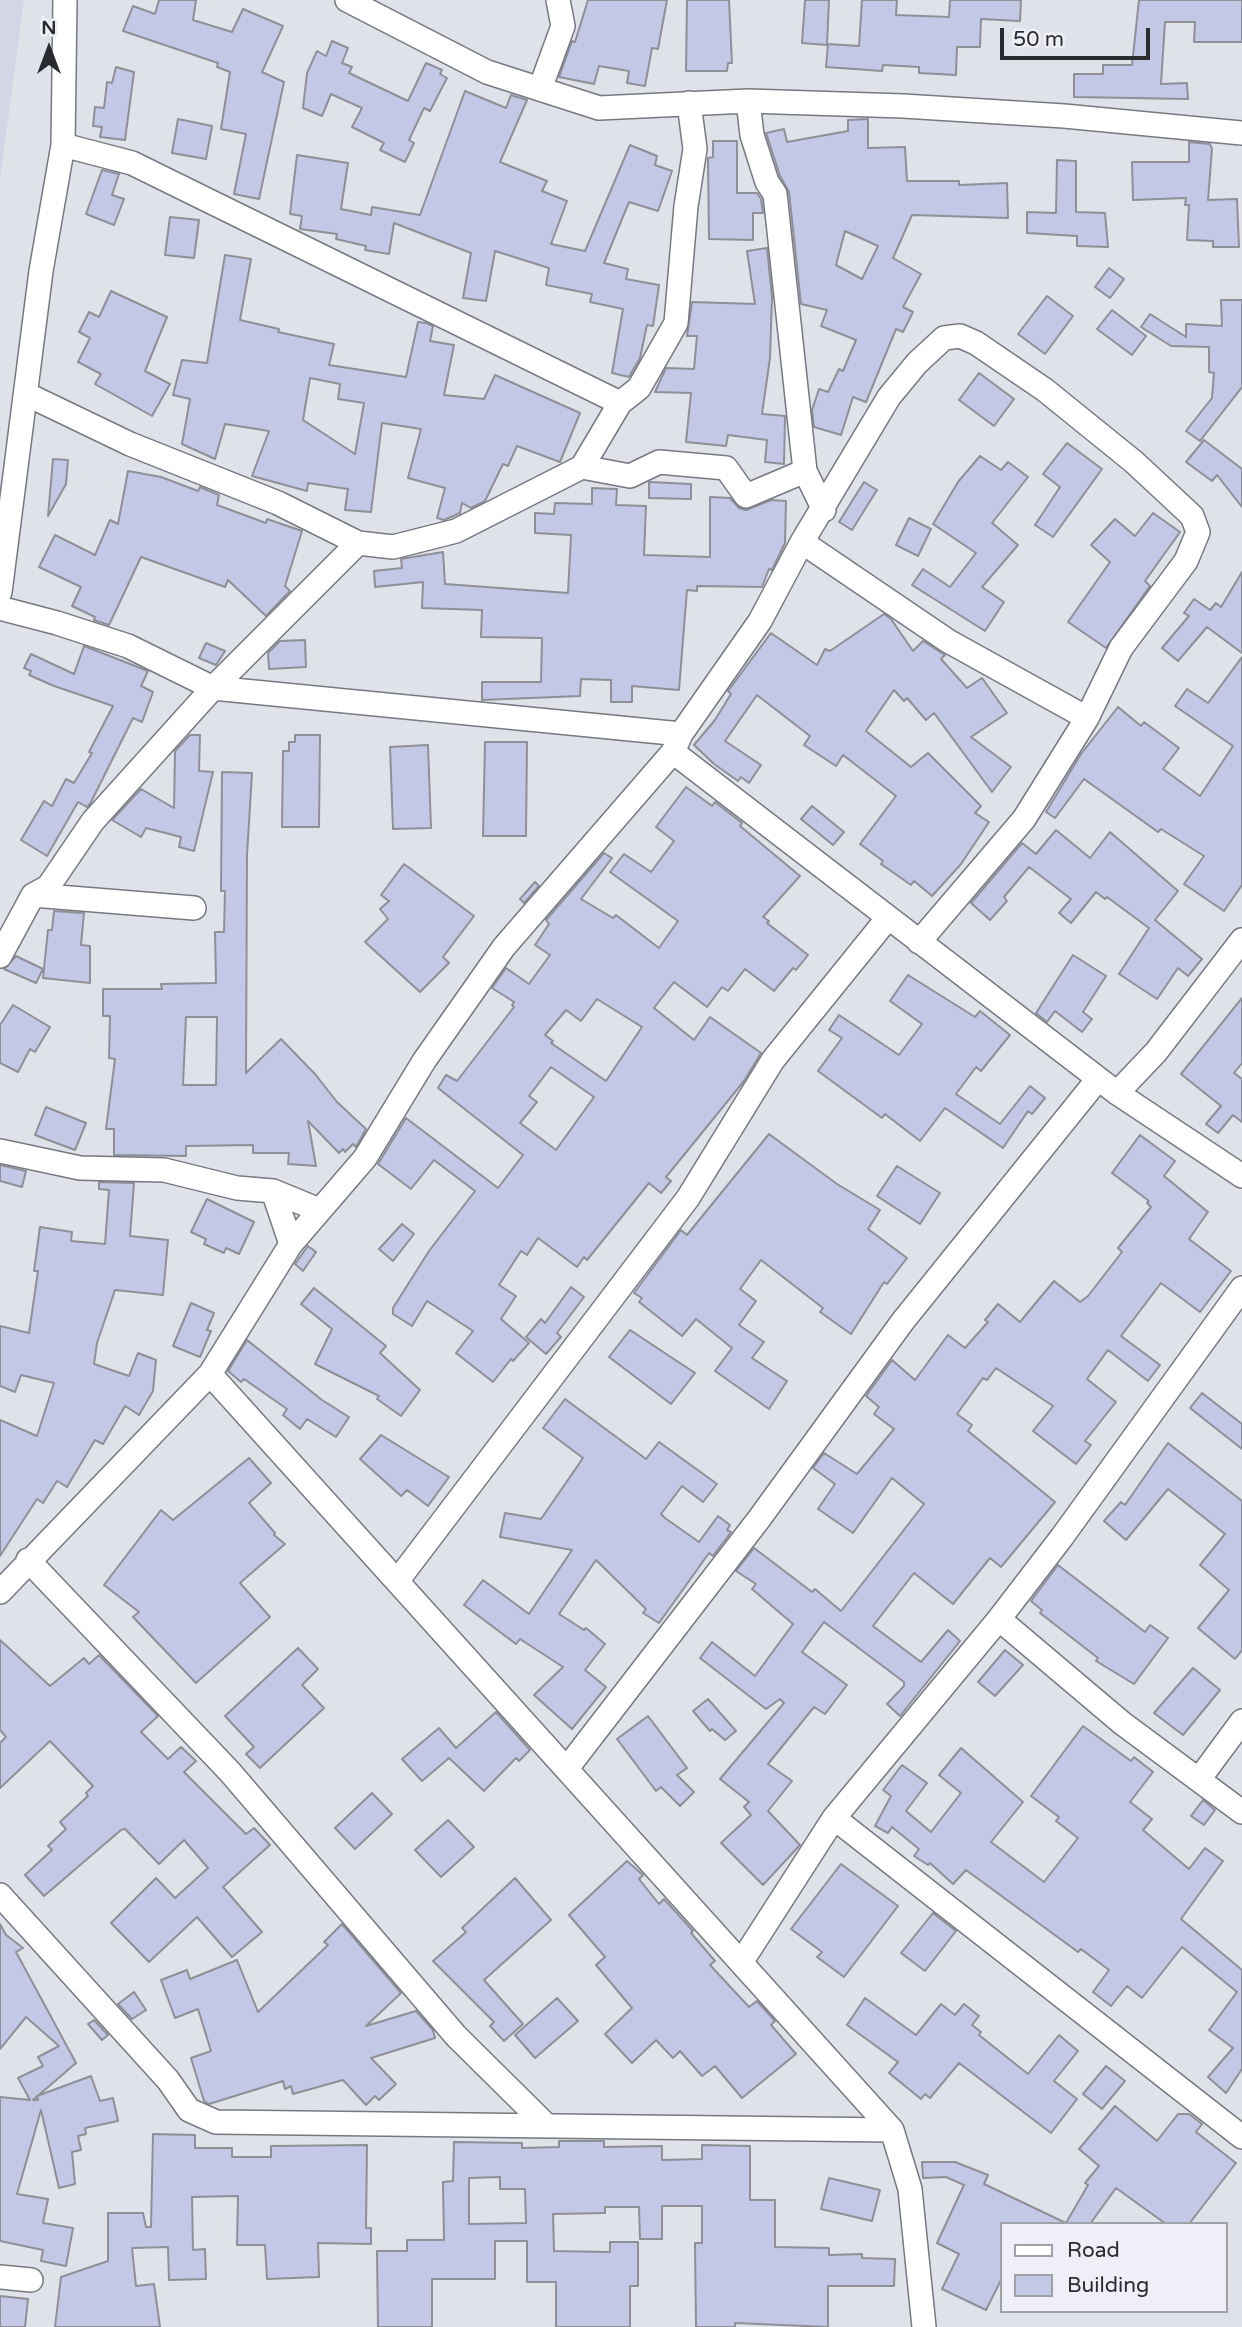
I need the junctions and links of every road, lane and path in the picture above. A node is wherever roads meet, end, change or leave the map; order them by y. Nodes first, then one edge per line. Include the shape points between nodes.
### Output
1 (65, 0) edge
2 (347, 0) edge
3 (558, 0) edge
4 (541, 89) junction
5 (748, 101) junction
6 (689, 103) junction
7 (1242, 133) edge
8 (63, 145) junction
9 (26, 394) junction
10 (620, 404) junction
11 (582, 467) junction
12 (805, 471) junction
13 (824, 510) junction
14 (802, 542) junction
15 (358, 543) junction
16 (0, 592) edge
17 (0, 608) edge
18 (213, 688) junction
19 (1087, 718) junction
20 (677, 743) junction
21 (33, 895) junction
22 (194, 908) dead end
23 (887, 919) junction
24 (1242, 940) edge
25 (919, 942) junction
26 (0, 956) edge
27 (1108, 1086) junction
28 (0, 1151) edge
29 (1242, 1176) edge
30 (273, 1191) junction
31 (319, 1210) junction
32 (291, 1244) junction
33 (1242, 1288) edge
34 (210, 1374) junction
35 (28, 1560) junction
36 (398, 1580) junction
37 (0, 1591) edge
38 (999, 1619) junction
39 (1242, 1721) edge
40 (568, 1767) junction
41 (1200, 1778) junction
42 (1242, 1811) edge
43 (834, 1818) junction
44 (0, 1895) edge
45 (741, 1961) junction
46 (547, 2126) junction
47 (892, 2130) junction
48 (1242, 2137) edge
49 (0, 2277) edge
50 (31, 2280) dead end
51 (924, 2327) edge

1 - 8 street
2 - 4 street via 487,72
3 - 4 street via 563,26
4 - 6 street via 599,108
5 - 6 street
5 - 7 street via 1010,113
5 - 12 street via 752,135 775,194
6 - 10 street via 695,149 676,323 639,388
8 - 9 street
8 - 10 street via 132,163
9 - 15 street via 130,444 278,503
9 - 16 street
10 - 11 street
11 - 12 street via 630,476 659,462 726,468 746,496
11 - 15 street via 456,531 393,547
12 - 13 street
13 - 14 street
13 - 19 street via 889,397 944,338 960,335 976,343 1045,390 1178,502 1192,516 1198,532 1186,561 1121,648
14 - 19 street via 948,641
14 - 20 street via 760,621
15 - 18 street
17 - 18 street via 128,646
18 - 20 street
18 - 21 street via 93,821 48,887
19 - 25 street via 1024,819
20 - 23 street
20 - 31 street via 504,947 424,1061 365,1158
21 - 22 street
21 - 26 street
23 - 25 street
23 - 36 street via 773,1060 688,1198
24 - 27 street via 1156,1052
25 - 27 street
27 - 29 street
27 - 40 street via 903,1321 759,1519
28 - 30 street via 79,1168 164,1170 237,1188
30 - 31 street
30 - 32 street
31 - 32 street
32 - 34 street
33 - 38 street
34 - 35 street
34 - 36 street
35 - 37 street
35 - 46 street via 230,1772 456,2036
36 - 40 street
38 - 41 street via 1122,1723
38 - 43 street
39 - 41 street
40 - 45 street
41 - 42 street
43 - 45 street
43 - 48 street
44 - 46 street via 168,2080 189,2110 216,2122
45 - 47 street
46 - 47 street
47 - 51 street via 910,2189
49 - 50 street

